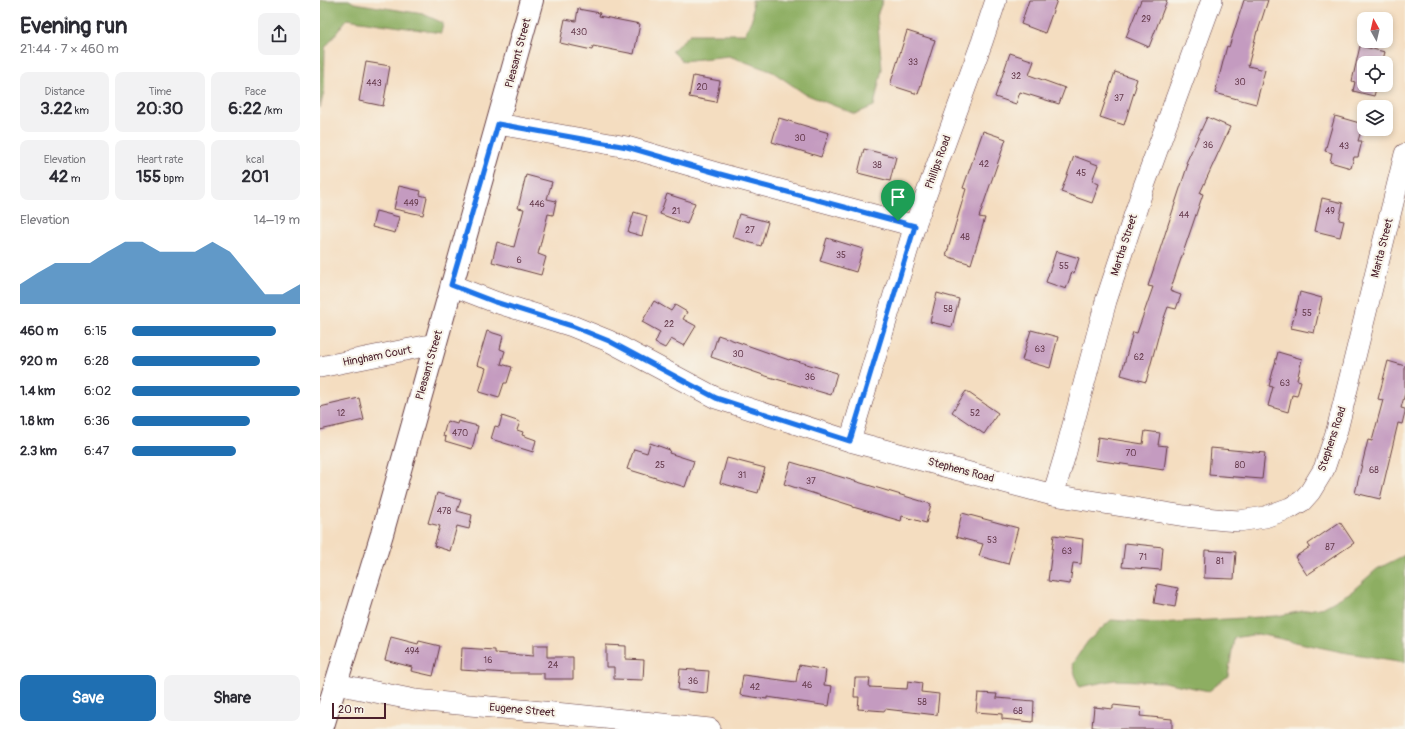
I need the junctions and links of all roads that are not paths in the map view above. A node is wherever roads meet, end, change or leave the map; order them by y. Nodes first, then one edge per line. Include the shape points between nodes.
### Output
1 (532, 0) edge
2 (996, 0) edge
3 (1212, 0) edge
4 (498, 124) junction
5 (1405, 154) edge
6 (915, 226) junction
7 (451, 285) junction
8 (1364, 319) joint
9 (434, 344) junction
10 (320, 367) edge
11 (850, 441) junction
12 (1053, 495) junction
13 (336, 684) junction
14 (322, 729) edge
15 (710, 729) edge

1 - 4 street, Pleasant Street
2 - 6 street, Phillips Road
3 - 12 street, Martha Street via 1144,186 1106,301
4 - 6 street via 627,147
4 - 7 street, Pleasant Street
5 - 8 street, Marita Street
6 - 11 street, Phillips Road
7 - 9 street, Pleasant Street
7 - 11 street, Stephens Road via 609,341 716,398
8 - 12 street, Stephens Road via 1337,430 1324,469 1310,492 1302,501 1290,508 1265,517 1239,521 1185,516
9 - 10 street, Hingham Court
9 - 13 street, Pleasant Street via 382,534
11 - 12 street, Stephens Road
13 - 14 street, Pleasant Street
13 - 15 street, Eugene Street via 415,700

